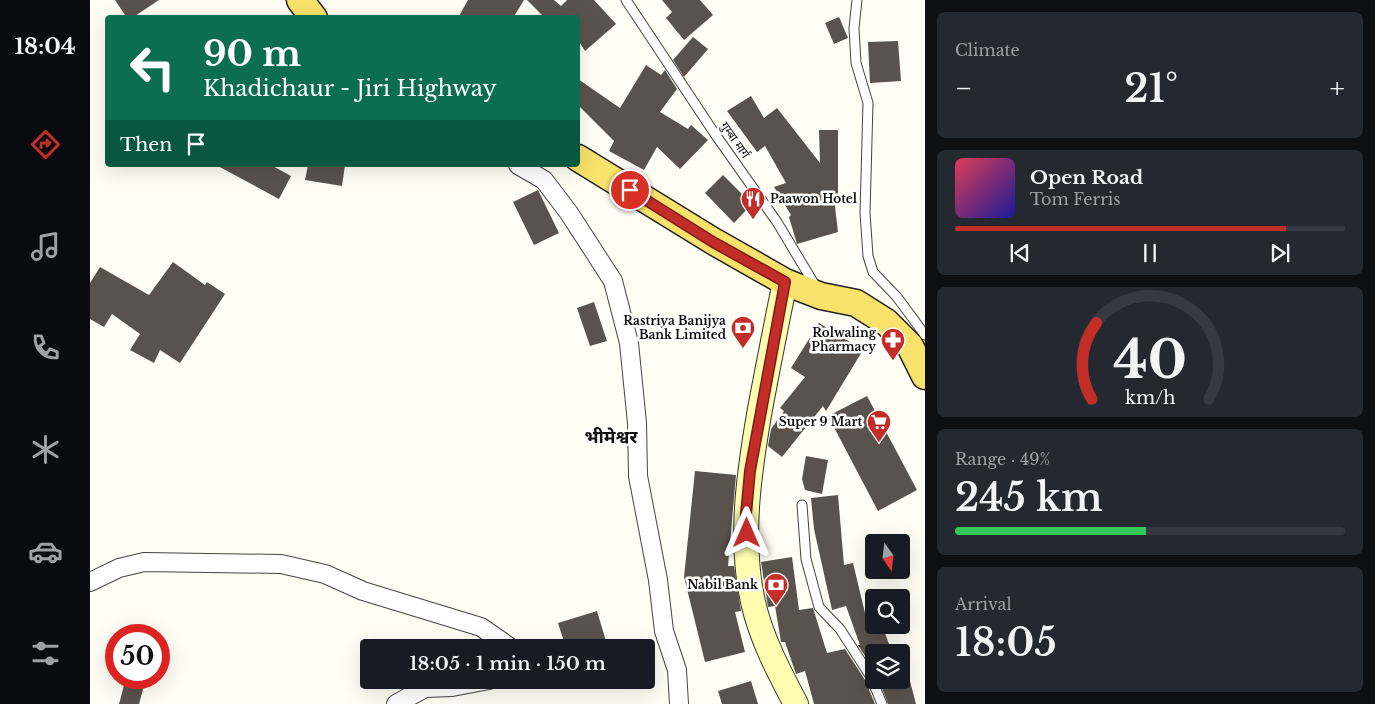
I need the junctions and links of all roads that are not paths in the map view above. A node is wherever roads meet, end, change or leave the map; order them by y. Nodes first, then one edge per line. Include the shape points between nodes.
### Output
1 (300, 0) edge
2 (626, 0) edge
3 (857, 0) edge
4 (312, 15) edge
5 (580, 159) edge
6 (521, 167) edge
7 (785, 282) junction
8 (821, 296) junction
9 (925, 335) edge
10 (925, 376) edge
11 (802, 505) dead end
12 (90, 582) edge
13 (498, 639) edge
14 (423, 689) edge
15 (396, 704) edge
16 (680, 704) edge
17 (796, 704) edge
18 (882, 704) edge

1 - 4 main road
2 - 8 lane, गुम्बा मार्ग via 777,222
3 - 9 lane via 854,28 856,64 868,102 868,256 873,272
5 - 7 main road via 713,242
6 - 16 street via 544,180 613,282 629,343 638,423 638,476 658,580 664,631 677,670
7 - 8 main road
7 - 17 main road via 750,471 746,514 753,603 762,632
8 - 10 main road via 856,303 886,322 910,346
11 - 18 lane via 806,559 819,607 840,629 870,677
12 - 13 street via 119,568 144,562 281,564 325,574 363,591 481,627
14 - 15 street

